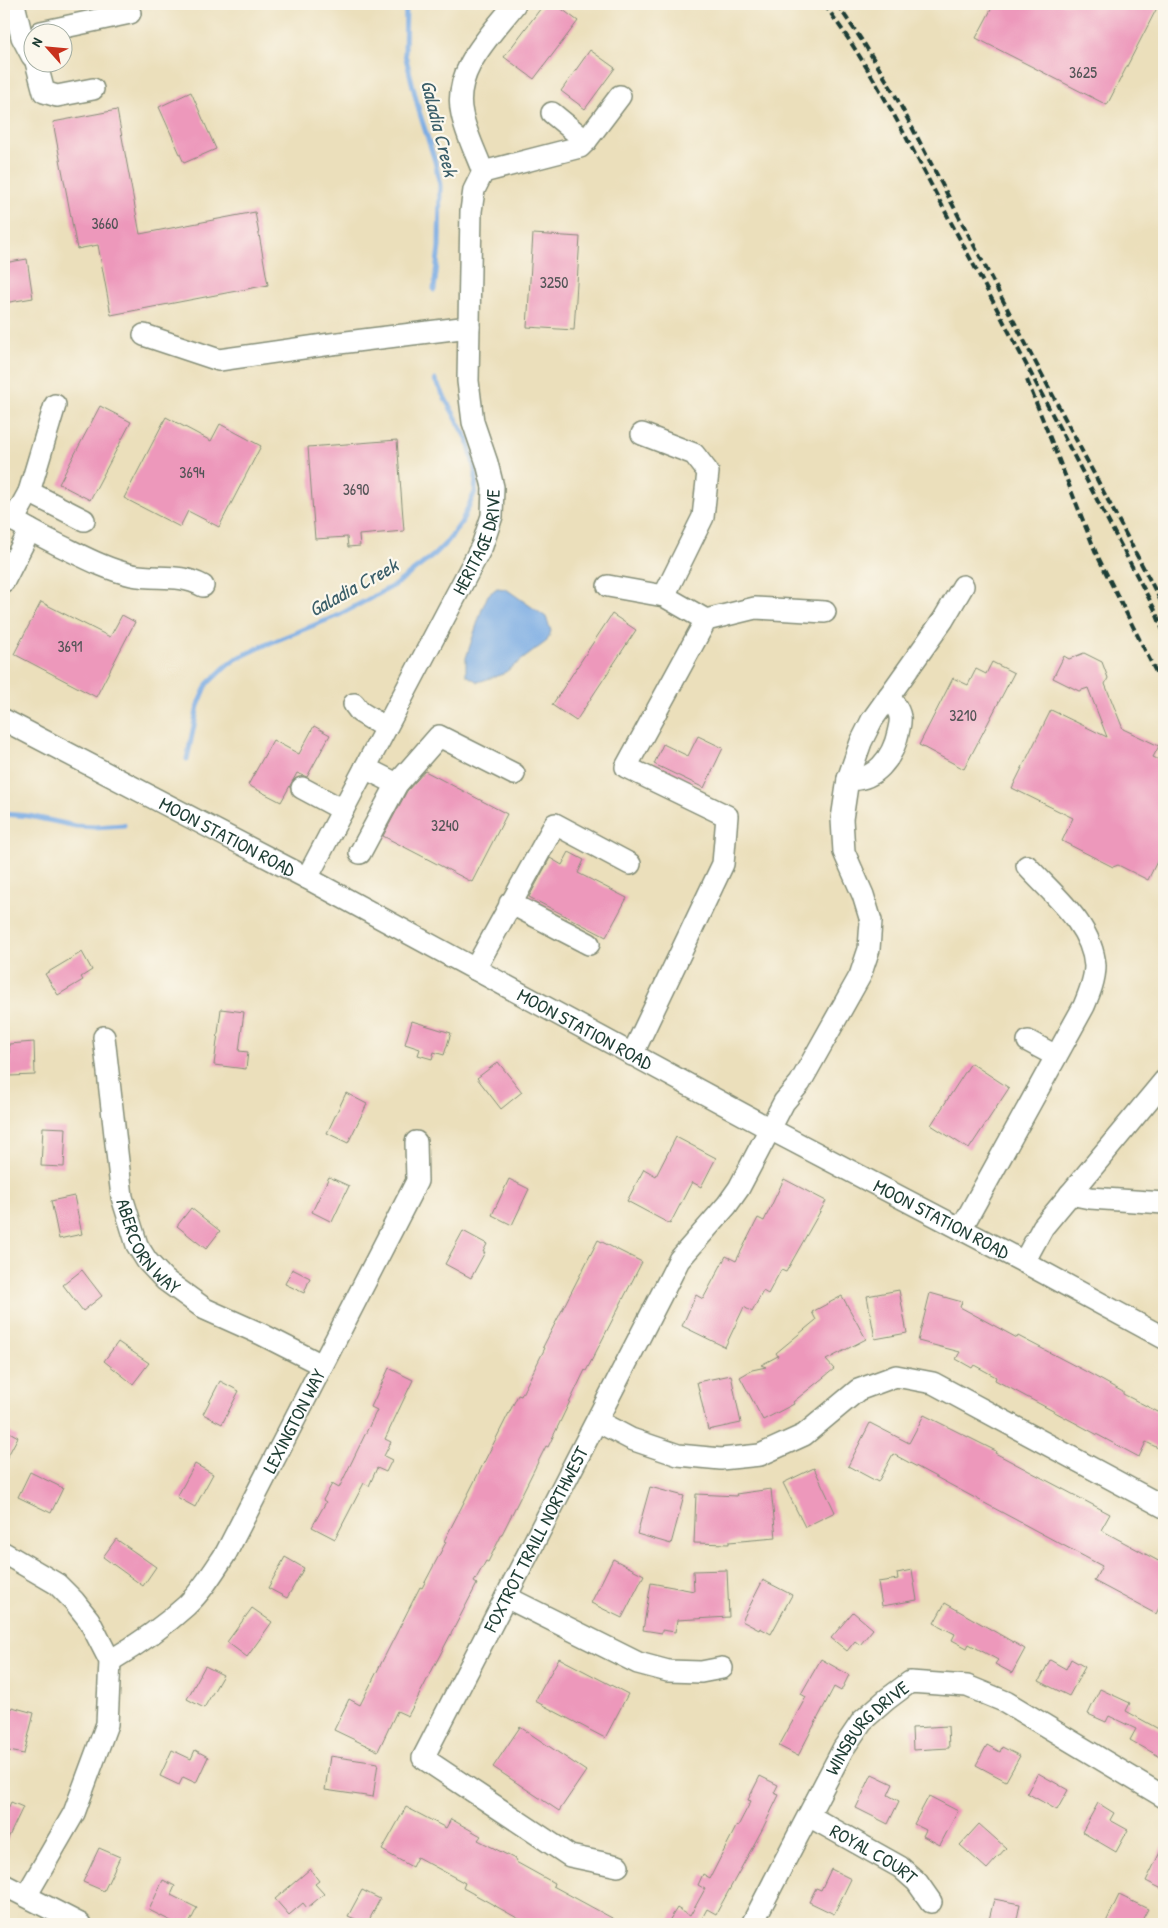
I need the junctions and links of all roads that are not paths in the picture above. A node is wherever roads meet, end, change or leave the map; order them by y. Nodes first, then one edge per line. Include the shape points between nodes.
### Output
1 (14, 4) edge
2 (515, 4) edge
3 (130, 13) dead end
4 (72, 26) edge
5 (22, 27) edge
6 (39, 72) edge
7 (93, 89) dead end
8 (620, 96) dead end
9 (552, 114) dead end
10 (586, 141) junction
11 (483, 172) junction
12 (469, 327) junction
13 (144, 335) dead end
14 (55, 406) dead end
15 (642, 434) dead end
16 (29, 492) junction
17 (84, 520) dead end
18 (16, 521) edge
19 (4, 581) edge
20 (204, 586) dead end
21 (608, 586) dead end
22 (963, 586) dead end
23 (664, 596) junction
24 (825, 612) dead end
25 (706, 620) junction
26 (889, 696) junction
27 (354, 704) dead end
28 (4, 720) edge
29 (386, 728) junction
30 (365, 768) junction
31 (514, 774) dead end
32 (848, 779) junction
33 (398, 784) junction
34 (302, 788) dead end
35 (343, 810) junction
36 (360, 853) dead end
37 (630, 864) dead end
38 (1027, 866) dead end
39 (307, 878) junction
40 (510, 903) junction
41 (589, 944) dead end
42 (475, 970) junction
43 (104, 1036) dead end
44 (1028, 1041) dead end
45 (632, 1054) junction
46 (1056, 1056) junction
47 (1164, 1082) edge
48 (770, 1130) junction
49 (416, 1142) dead end
50 (1070, 1194) junction
51 (1164, 1204) edge
52 (961, 1229) junction
53 (1024, 1262) junction
54 (1164, 1338) edge
55 (322, 1365) junction
56 (597, 1421) junction
57 (1164, 1507) edge
58 (4, 1553) edge
59 (506, 1597) junction
60 (110, 1661) junction
61 (722, 1668) dead end
62 (1164, 1797) edge
63 (809, 1816) junction
64 (618, 1866) dead end
65 (4, 1884) edge
66 (26, 1896) junction
67 (931, 1902) dead end
68 (80, 1924) edge
69 (752, 1924) edge

1 - 5 street
2 - 11 street via 464,74 460,100 462,115
3 - 4 street
6 - 7 street via 44,92 57,96
8 - 10 street
9 - 10 street
10 - 11 street via 580,146
11 - 12 street, HERITAGE DRIVE via 474,190 471,211
12 - 13 street via 219,360
12 - 29 street, HERITAGE DRIVE via 468,380 472,414 493,487 492,516 482,546
14 - 16 street
15 - 23 street via 694,454 708,472 703,517
16 - 17 street
16 - 18 street
18 - 19 street
18 - 20 street via 94,563 116,571 136,576 179,577
21 - 23 street
22 - 26 street, FOXTROT TRAILL NORTHWEST via 944,620
23 - 25 street
24 - 25 street via 755,608
25 - 45 street via 626,767 727,816 723,864
26 - 32 street, FOXTROT TRAILL NORTHWEST via 861,742
26 - 32 street via 900,718 896,745 882,766 864,777
27 - 29 street via 360,712
28 - 39 street, MOON STATION ROAD
29 - 30 street, HERITAGE DRIVE
30 - 33 street
30 - 35 street, HERITAGE DRIVE
31 - 33 street via 439,736
32 - 48 street, FOXTROT TRAILL NORTHWEST via 842,840 869,911 871,937 860,976
33 - 36 street
34 - 35 street
35 - 39 street, HERITAGE DRIVE
37 - 40 street via 555,824
38 - 46 street via 1073,915 1088,940 1095,966 1091,988
39 - 42 street, MOON STATION ROAD
40 - 41 street
40 - 42 street
42 - 45 street, MOON STATION ROAD
43 - 55 street, ABERCORN WAY via 122,1197 137,1245 165,1280 205,1309
44 - 46 street
45 - 48 street, MOON STATION ROAD
46 - 52 street
47 - 50 street
48 - 52 street, MOON STATION ROAD
48 - 56 street, FOXTROT TRAILL NORTHWEST via 739,1188 680,1260
49 - 55 street, LEXINGTON WAY via 417,1181
50 - 51 street
50 - 53 street via 1042,1227
52 - 53 street, MOON STATION ROAD
53 - 54 street, MOON STATION ROAD
55 - 60 street, LEXINGTON WAY via 226,1553 206,1583 180,1611 136,1646
56 - 57 street via 631,1439 678,1455 721,1458 760,1455 804,1435 858,1390 896,1376 933,1383
56 - 59 street, FOXTROT TRAILL NORTHWEST
58 - 60 street via 57,1584 74,1601 89,1620
59 - 61 street via 638,1663 668,1671 702,1672
59 - 64 street, FOXTROT TRAILL NORTHWEST via 423,1758 570,1856
60 - 66 street via 107,1724 74,1813
62 - 63 street, WINSBURG DRIVE via 1006,1702 967,1686 910,1682 862,1721
63 - 67 street, ROYAL COURT via 900,1867 917,1882
63 - 69 street, WINSBURG DRIVE
65 - 66 street
66 - 68 street

